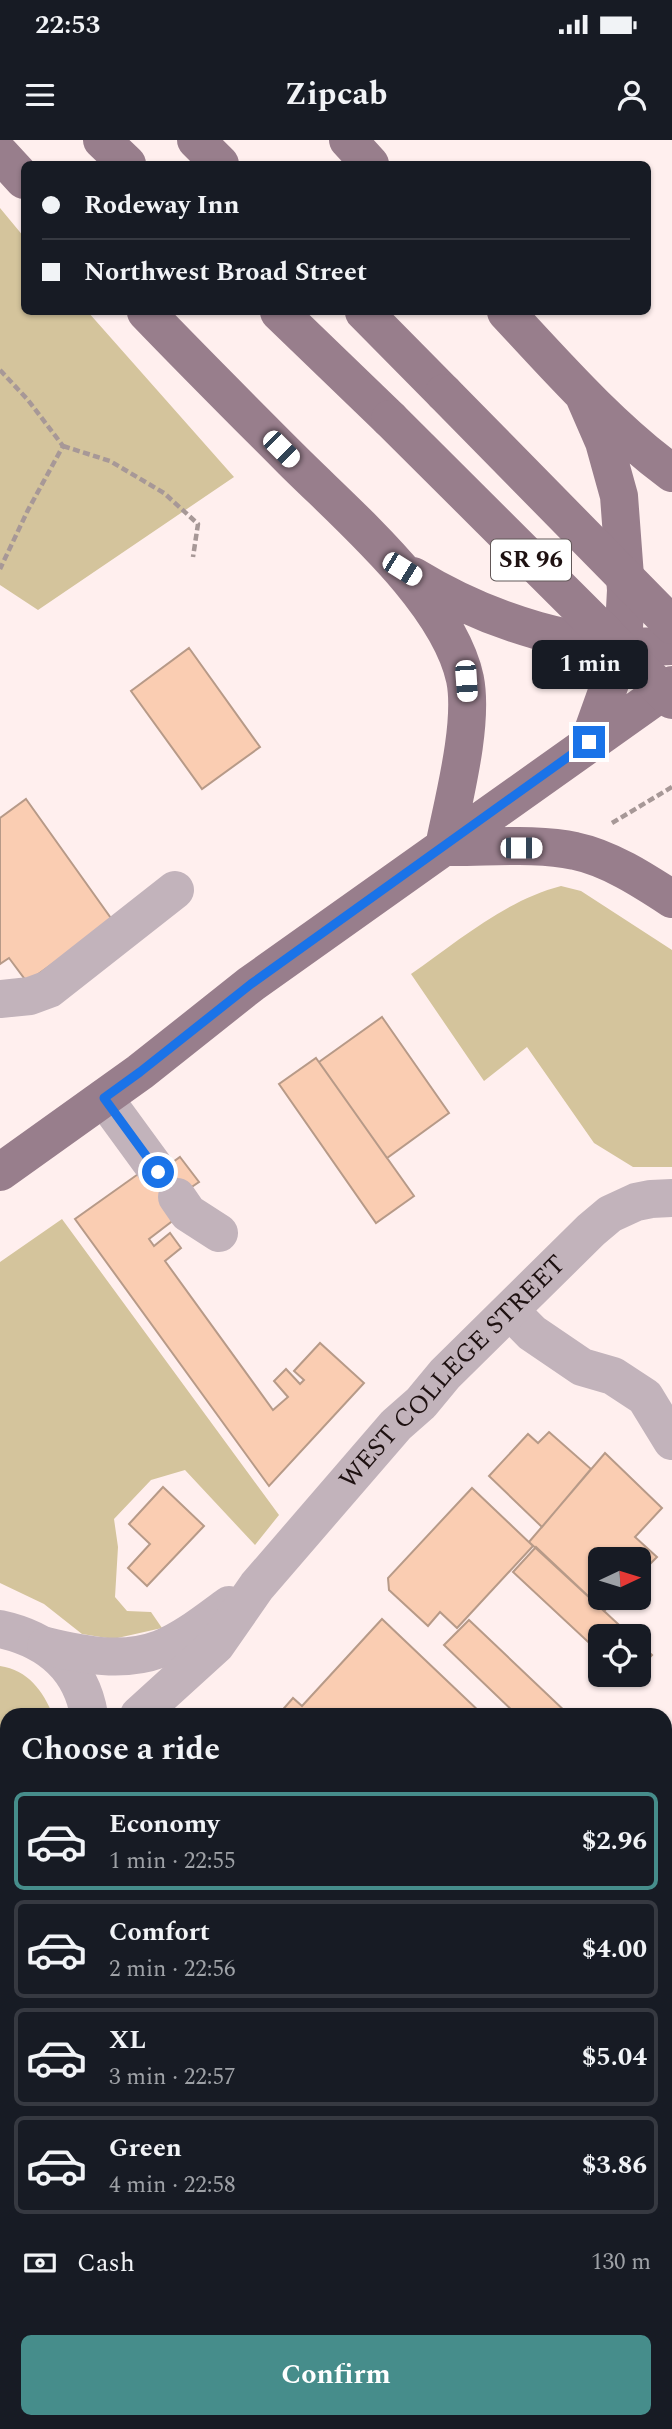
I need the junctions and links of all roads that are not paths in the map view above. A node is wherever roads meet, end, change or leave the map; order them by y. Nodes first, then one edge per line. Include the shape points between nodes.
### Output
1 (102, 140) edge
2 (196, 140) edge
3 (348, 140) edge
4 (0, 154) edge
5 (124, 161) edge
6 (217, 161) edge
7 (367, 161) edge
8 (21, 177) edge
9 (149, 315) edge
10 (282, 315) edge
11 (367, 315) edge
12 (509, 315) edge
13 (584, 396) junction
14 (672, 473) edge
15 (402, 569) junction
16 (672, 625) edge
17 (672, 646) edge
18 (623, 647) junction
19 (672, 685) edge
20 (672, 700) edge
21 (672, 707) edge
22 (589, 742) junction
23 (444, 847) junction
24 (175, 890) dead end
25 (672, 899) edge
26 (0, 999) edge
27 (104, 1098) junction
28 (0, 1172) edge
29 (672, 1198) edge
30 (219, 1233) dead end
31 (510, 1311) junction
32 (672, 1441) edge
33 (257, 1586) junction
34 (0, 1629) edge
35 (46, 1646) junction
36 (88, 1708) edge
37 (147, 1708) edge

1 - 5 main road
2 - 6 main road
3 - 7 main road
4 - 8 main road
9 - 15 main road
10 - 20 main road, SR 96, bridge
11 - 16 main road, SR 96, bridge
12 - 13 main road
13 - 14 main road
13 - 18 main road via 604,442 619,496 626,590
15 - 18 main road via 464,605 509,623
15 - 23 main road via 455,648 466,681 462,755
17 - 18 main road
18 - 22 main road
19 - 22 main road
21 - 22 main road
22 - 23 main road
23 - 25 main road via 575,851 606,862
23 - 27 main road via 251,984
24 - 26 street via 49,989
27 - 28 main road
27 - 30 street via 188,1213
29 - 31 street, WEST COLLEGE STREET via 636,1202 610,1214
31 - 32 street via 532,1333 582,1367 613,1376 645,1397
31 - 33 street, WEST COLLEGE STREET via 396,1425
33 - 35 street, WEST COLLEGE STREET via 158,1650 97,1657
33 - 37 street, WEST COLLEGE STREET via 216,1645
34 - 35 street
35 - 36 street via 78,1682

